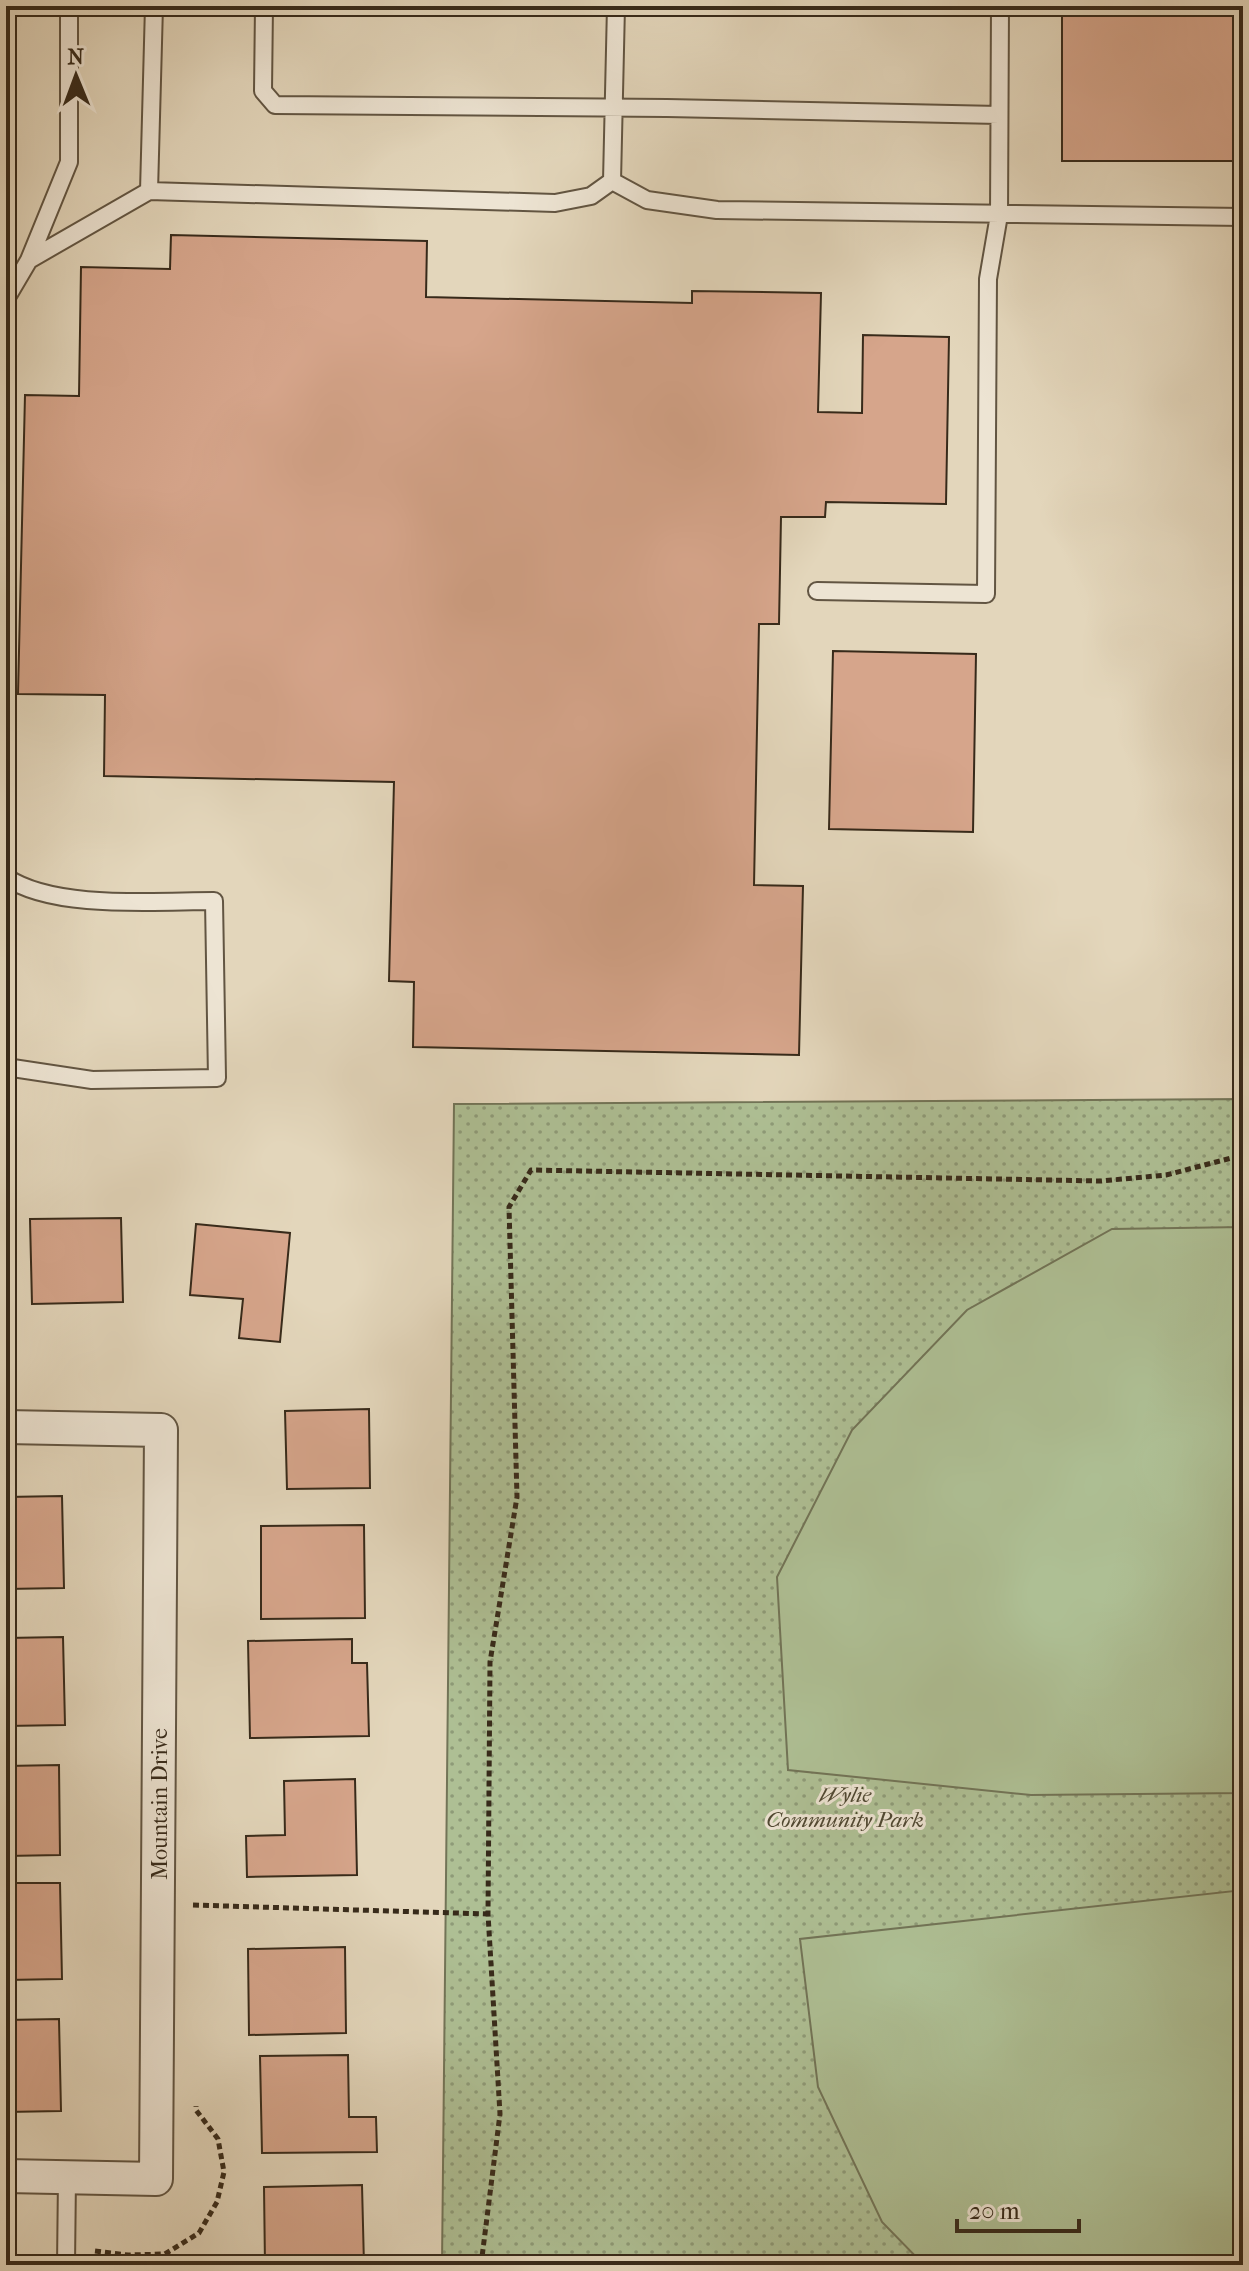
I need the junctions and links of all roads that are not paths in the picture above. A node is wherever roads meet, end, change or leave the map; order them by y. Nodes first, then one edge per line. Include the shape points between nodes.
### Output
1 (69, 6) edge
2 (154, 6) edge
3 (264, 6) edge
4 (616, 6) edge
5 (1000, 6) edge
6 (615, 107) junction
7 (999, 115) junction
8 (612, 181) junction
9 (149, 191) junction
10 (999, 215) junction
11 (1243, 217) edge
12 (29, 260) junction
13 (6, 299) edge
14 (817, 591) dead end
15 (6, 877) edge
16 (6, 1067) edge
17 (6, 1427) edge
18 (6, 2176) edge
19 (67, 2177) junction
20 (66, 2265) edge

1 - 12 lane via 69,162
2 - 9 lane
3 - 6 lane via 263,91 275,105
4 - 6 lane
5 - 7 lane
6 - 7 lane
6 - 8 lane
7 - 10 lane
8 - 9 lane via 591,196 555,203
8 - 10 lane via 647,200 717,210
9 - 12 lane
10 - 11 lane
10 - 14 lane via 988,279 986,594
12 - 13 lane
15 - 16 lane via 81,901 214,901 217,1078 92,1080
17 - 19 street, Mountain Drive via 161,1430 156,2179
18 - 19 street
19 - 20 lane

